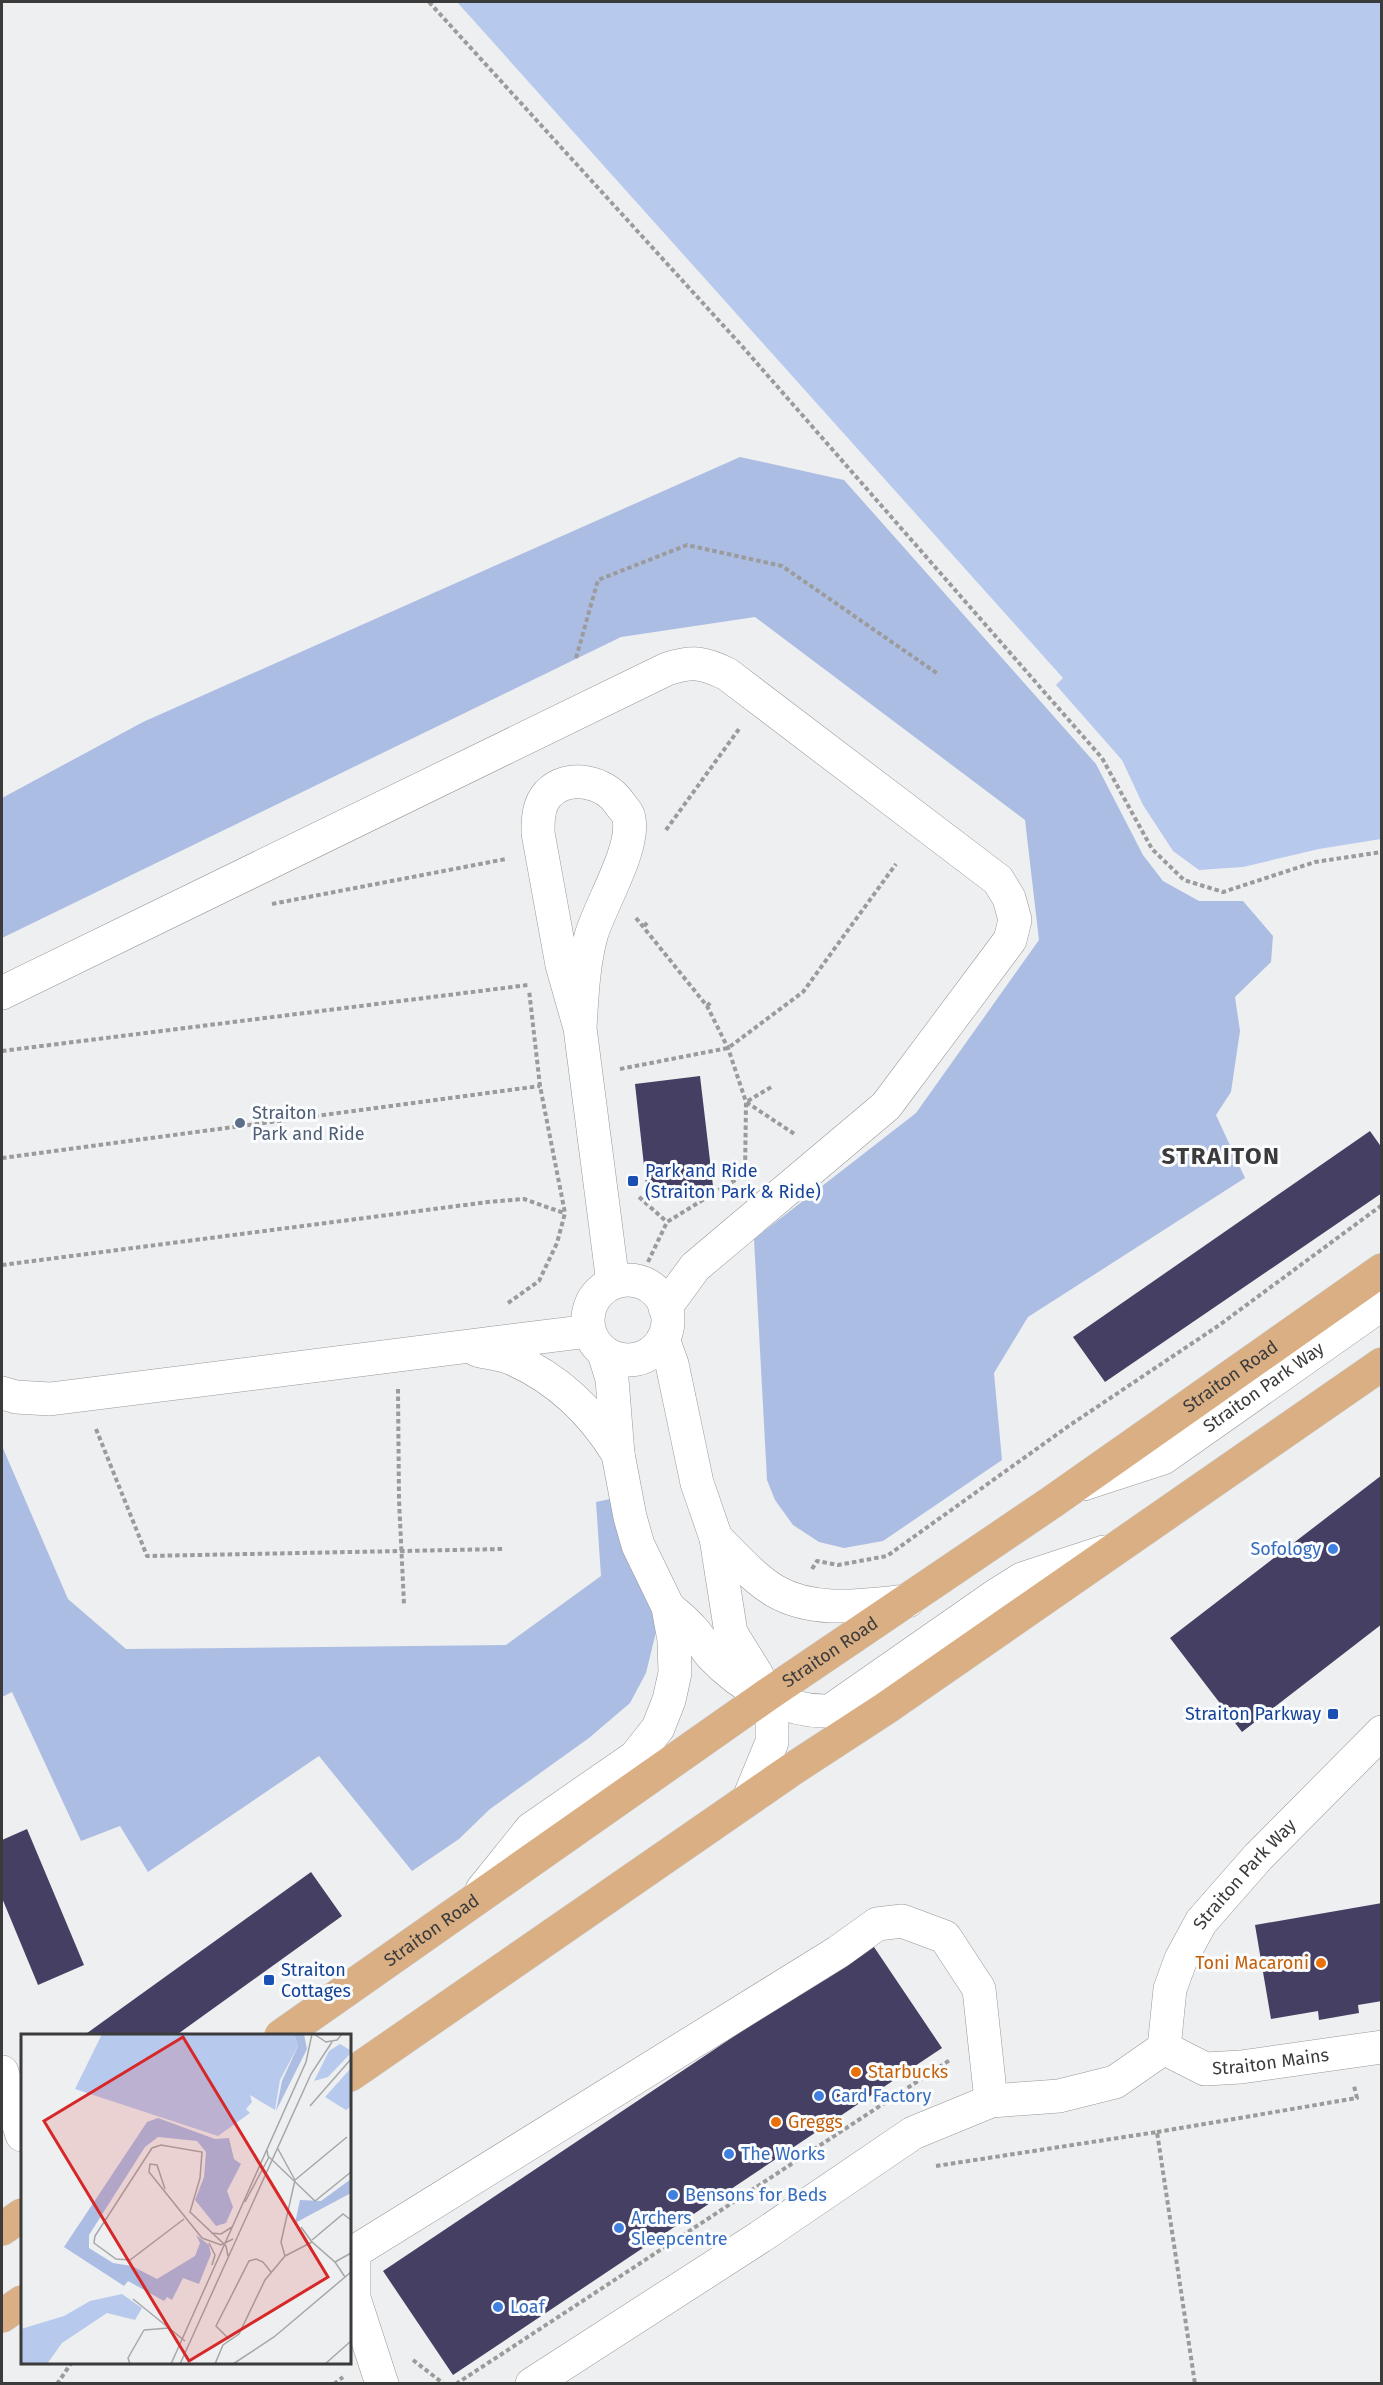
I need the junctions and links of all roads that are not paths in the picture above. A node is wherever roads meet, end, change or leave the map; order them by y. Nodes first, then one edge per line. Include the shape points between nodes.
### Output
1 (2, 993) edge
2 (580, 1028) junction
3 (1382, 1270) edge
4 (626, 1282) junction
5 (1382, 1304) edge
6 (664, 1323) junction
7 (597, 1342) junction
8 (458, 1346) junction
9 (1382, 1364) edge
10 (2, 1393) edge
11 (618, 1454) junction
12 (1072, 1487) junction
13 (716, 1538) junction
14 (1116, 1548) junction
15 (908, 1601) junction
16 (668, 1607) junction
17 (766, 1695) junction
18 (1382, 1732) edge
19 (749, 1798) junction
20 (473, 1901) junction
21 (284, 2034) edge
22 (1382, 2047) edge
23 (1164, 2048) junction
24 (2, 2072) edge
25 (351, 2074) edge
26 (992, 2101) junction
27 (21, 2132) edge
28 (21, 2216) edge
29 (2, 2229) edge
30 (21, 2303) edge
31 (2, 2316) edge
32 (382, 2384) edge
33 (532, 2384) edge

1 - 6 street via 667,669 690,662 727,674 998,880 1009,898 1015,920 1010,940 886,1106 694,1267
2 - 2 street via 562,965 538,833 538,813 547,795 562,784 580,781 602,787 617,799 630,818 628,843 584,964
2 - 4 street via 604,1208
3 - 12 main road, Straiton Road
4 - 6 street via 650,1287 660,1296
4 - 7 street via 602,1290 593,1300 588,1312
5 - 12 street, Straiton Park Way via 1163,1458
6 - 7 street via 640,1358 616,1358
6 - 13 street via 697,1483
7 - 8 street
7 - 11 street via 612,1379
8 - 10 street via 50,1399
8 - 11 street via 512,1358 553,1382 604,1431
9 - 14 main road
11 - 16 street via 638,1545
12 - 15 main road, Straiton Road
13 - 15 street via 774,1591 793,1600 842,1607
13 - 17 street via 731,1633 747,1655
14 - 17 street via 1022,1579 830,1710 810,1712
14 - 19 main road
15 - 17 main road, Straiton Road
16 - 17 street via 693,1629 724,1668
16 - 20 street via 675,1673 658,1728 635,1757 531,1829
17 - 19 street via 772,1712 772,1742
17 - 20 main road, Straiton Road
18 - 23 street, Straiton Park Way via 1258,1857 1202,1922 1181,1959 1170,1989
19 - 25 main road
20 - 21 main road, Straiton Road
22 - 23 street, Straiton Mains via 1205,2069
23 - 26 street via 1114,2082 1059,2096
24 - 27 street
26 - 32 street via 979,1989 945,1937 902,1920 877,1924 354,2252 354,2298
26 - 33 street via 913,2133
28 - 29 main road
30 - 31 main road

